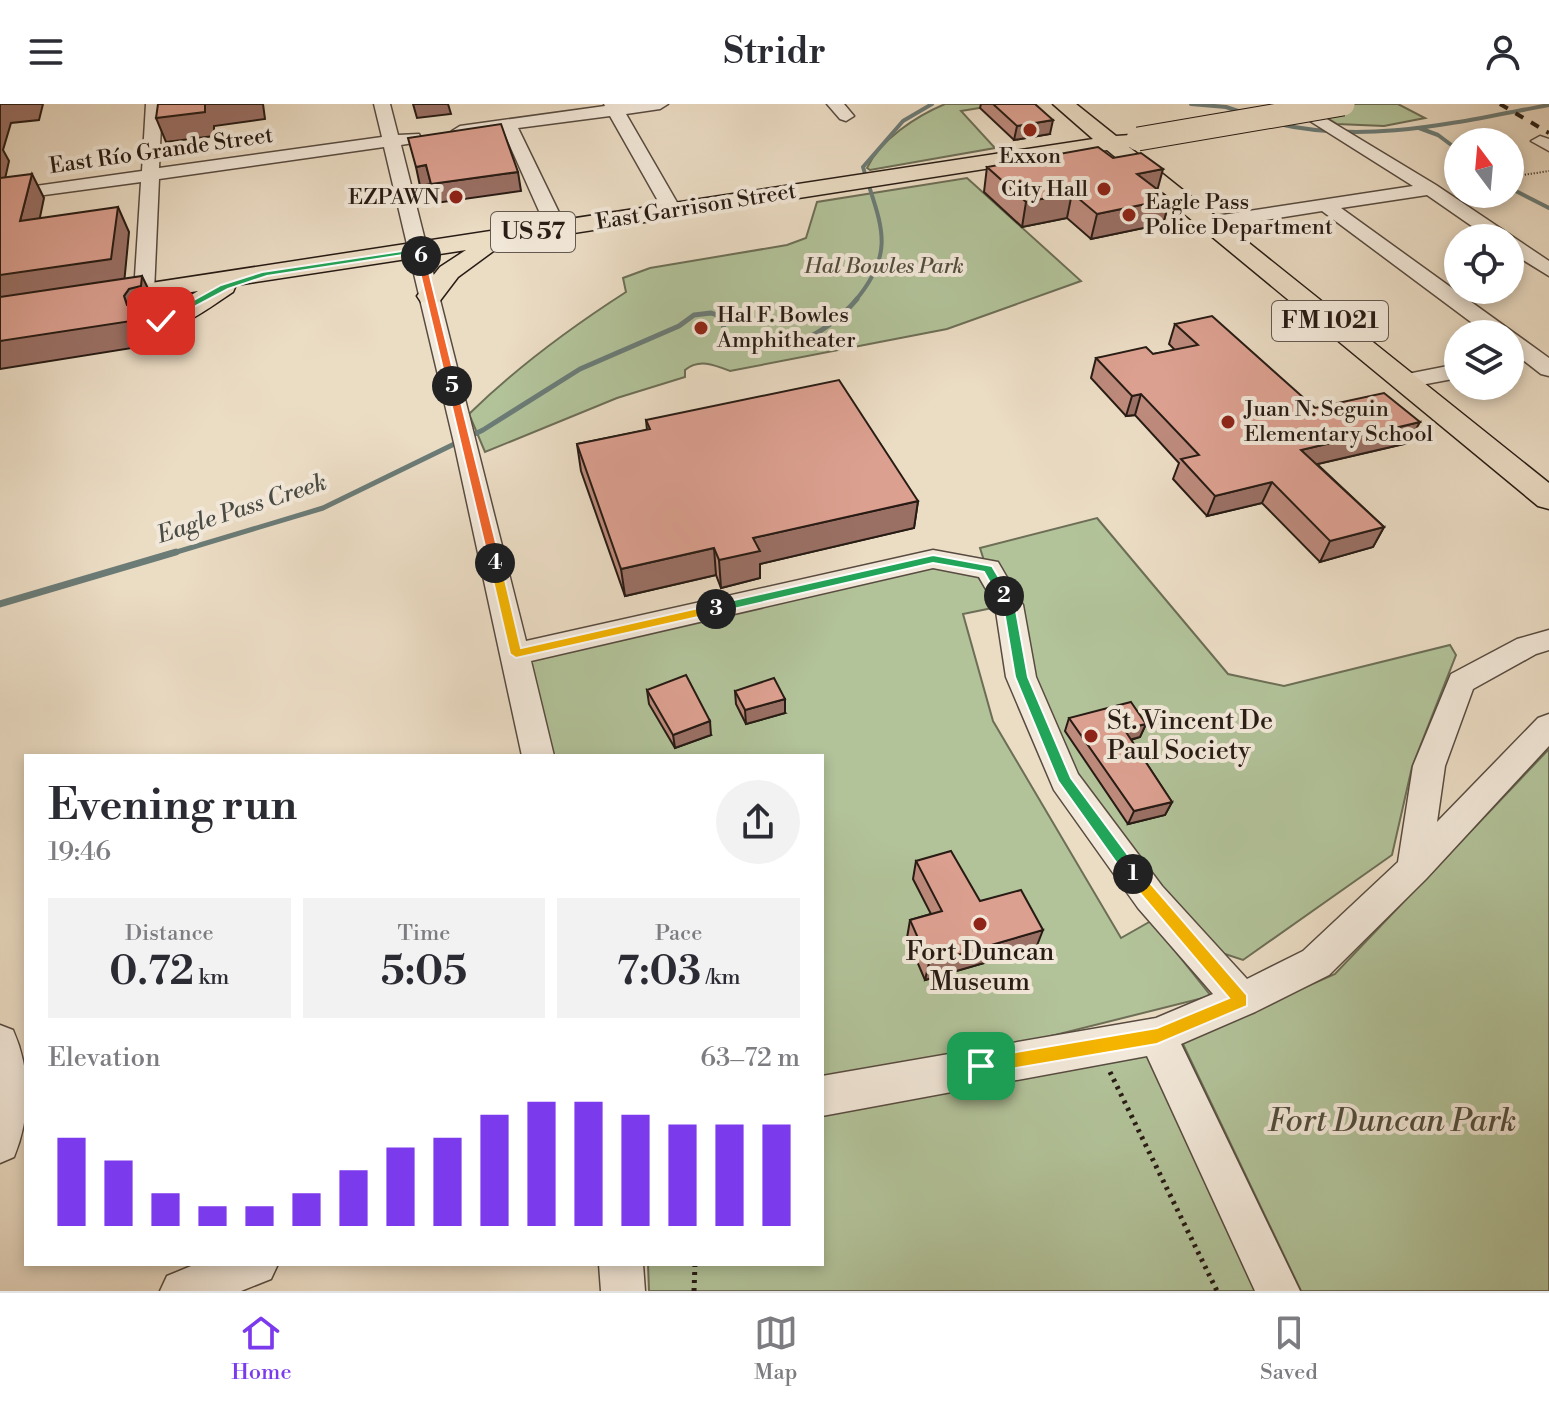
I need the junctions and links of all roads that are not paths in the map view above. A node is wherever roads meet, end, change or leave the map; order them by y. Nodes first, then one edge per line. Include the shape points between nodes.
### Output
1 (154, 104) edge
2 (382, 104) edge
3 (660, 104) edge
4 (1063, 104) edge
5 (1291, 104) edge
6 (1343, 104) edge
7 (614, 107) edge
8 (508, 124) junction
9 (393, 141) junction
10 (1125, 141) junction
11 (1017, 158) junction
12 (150, 175) junction
13 (1155, 179) junction
14 (1430, 189) junction
15 (0, 196) edge
16 (1325, 205) junction
17 (673, 211) junction
18 (1209, 223) junction
19 (1481, 224) edge
20 (557, 229) junction
21 (505, 237) junction
22 (419, 250) junction
23 (1524, 253) edge
24 (1549, 270) edge
25 (265, 274) junction
26 (144, 292) junction
27 (430, 296) junction
28 (0, 314) edge
29 (1482, 320) edge
30 (152, 323) dead end
31 (1524, 348) edge
32 (1544, 360) edge
33 (1524, 361) edge
34 (1444, 374) edge
35 (1405, 381) junction
36 (1549, 499) edge
37 (1549, 640) edge
38 (516, 654) junction
39 (1549, 726) edge
40 (538, 754) edge
41 (1414, 869) junction
42 (1242, 1000) junction
43 (1157, 1036) junction
44 (0, 1043) edge
45 (824, 1096) edge
46 (0, 1143) edge
47 (621, 1266) edge
48 (239, 1267) edge
49 (182, 1291) edge
50 (623, 1291) edge
51 (1278, 1291) edge

1 - 12 street
2 - 9 street
3 - 7 street, East Río Grande Street
4 - 10 main road, FM 1021
5 - 14 street
6 - 10 main road, East Garrison Street / US 57, bridge
7 - 8 street, East Río Grande Street
7 - 17 street
8 - 9 street, East Río Grande Street
8 - 20 street
9 - 12 street, East Río Grande Street
9 - 22 street
10 - 11 main road, East Garrison Street / US 57
10 - 13 main road, FM 1021
11 - 13 main road via 1108,161
11 - 17 main road, East Garrison Street / US 57
12 - 15 street, East Río Grande Street
12 - 26 street
13 - 18 main road, FM 1021
14 - 16 street
14 - 19 street
16 - 18 street
16 - 29 street
17 - 20 main road, East Garrison Street / US 57
18 - 35 main road, FM 1021
20 - 21 main road, East Garrison Street / US 57
21 - 22 main road, East Garrison Street / US 57
21 - 27 main road via 449,272
22 - 25 main road, East Garrison Street / US 57
22 - 27 street
23 - 24 street
25 - 26 main road, East Garrison Street / US 57
25 - 30 main road, US 57
26 - 28 main road, East Garrison Street / US 57
27 - 38 street
31 - 32 street
32 - 33 street
34 - 35 street
35 - 36 main road, FM 1021
37 - 41 street via 1527,646 1461,682 1429,766
38 - 40 street
38 - 42 street via 933,559 988,569 1009,605 1021,677 1065,781 1150,897
39 - 41 street
41 - 42 street via 1316,963
42 - 43 street
43 - 45 street
43 - 51 street
44 - 46 street via 13,1088
47 - 50 street
48 - 49 street

